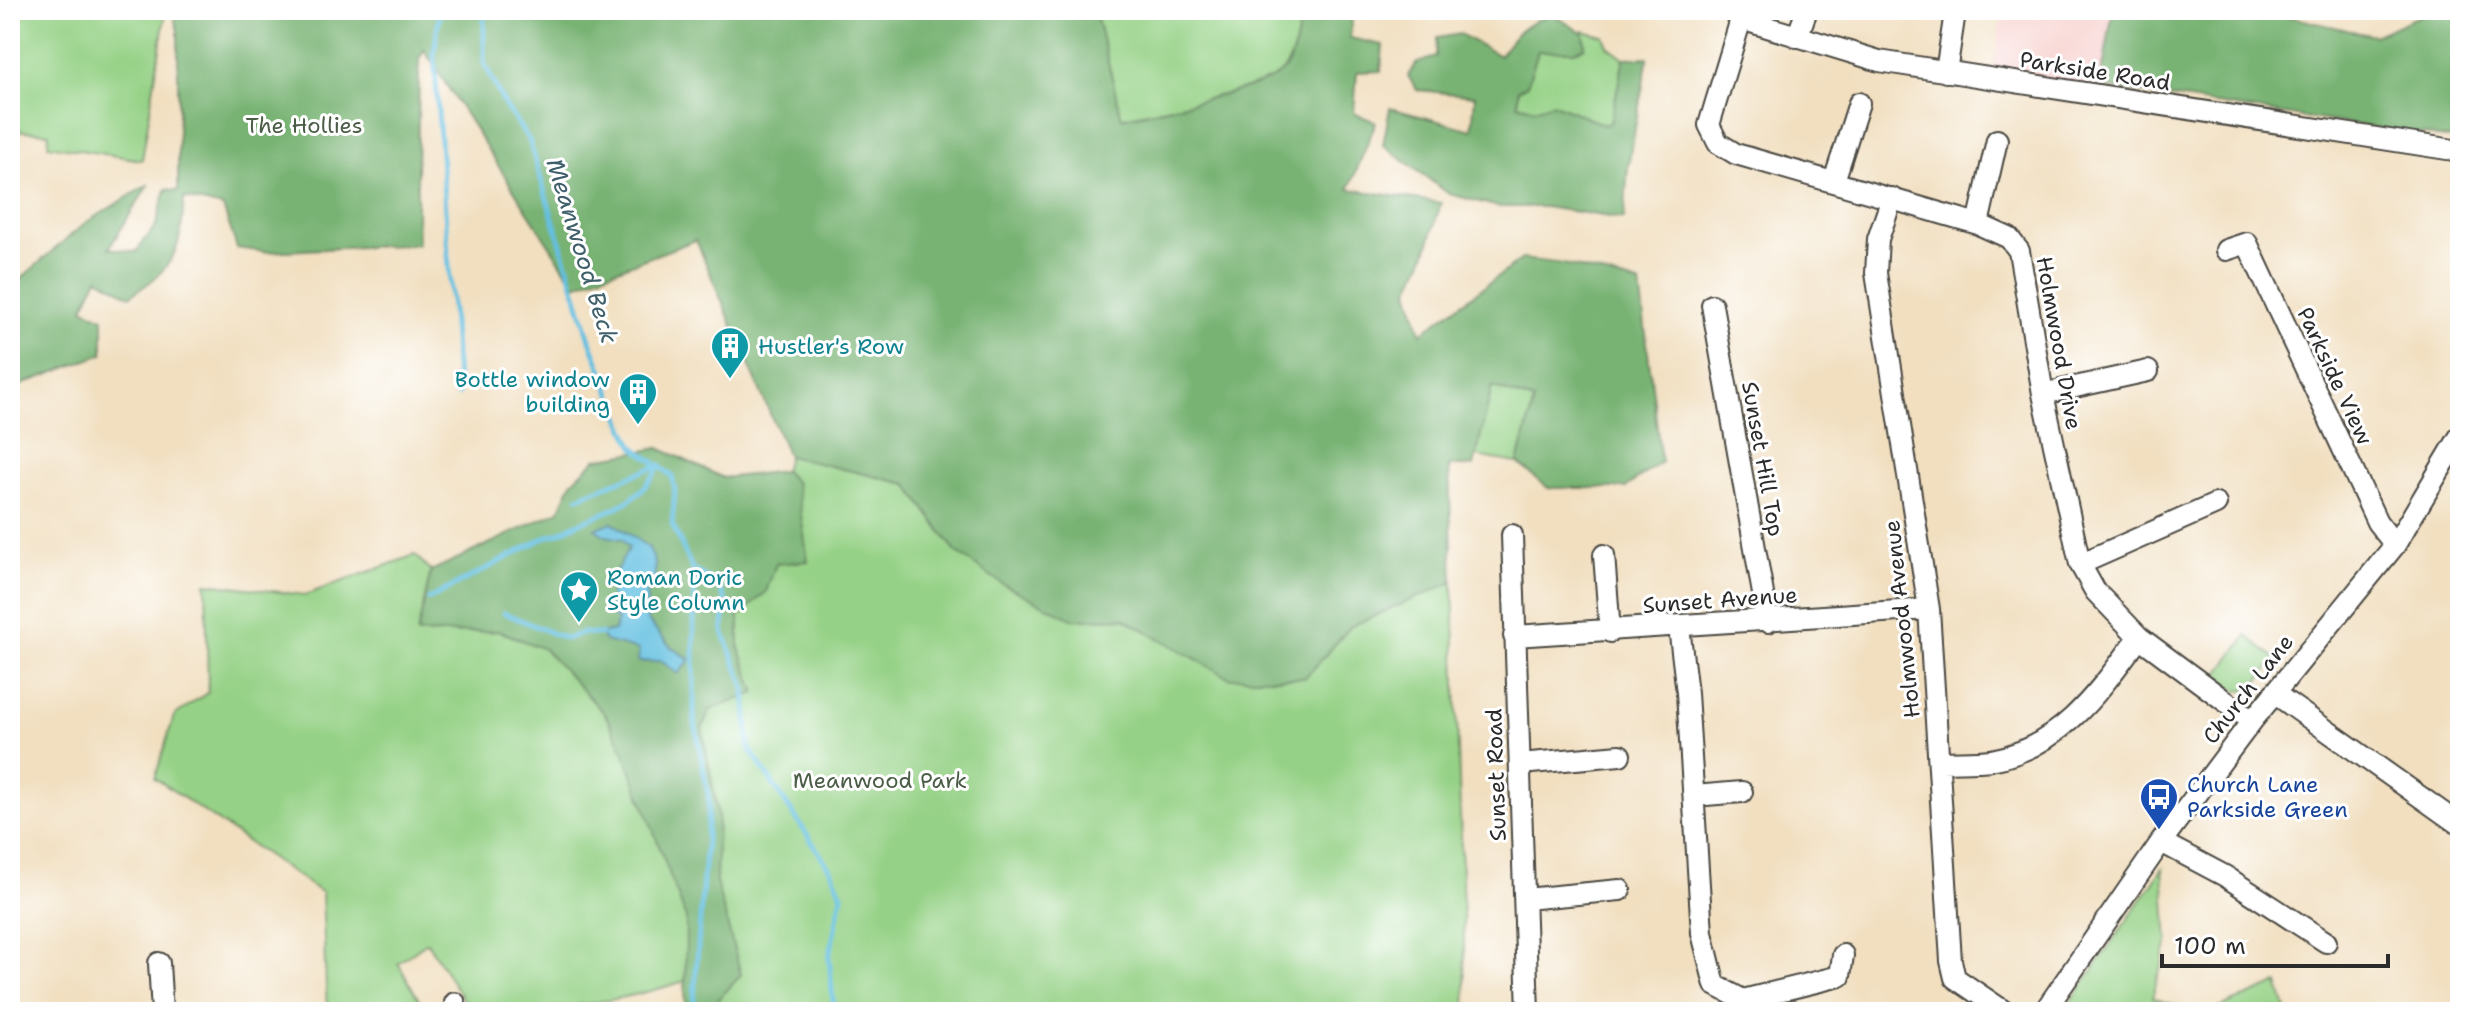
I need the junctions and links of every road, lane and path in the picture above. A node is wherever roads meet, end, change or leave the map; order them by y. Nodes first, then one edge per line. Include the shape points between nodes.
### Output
1 (1807, 10) edge
2 (1950, 10) edge
3 (1737, 13) edge
4 (1797, 37) junction
5 (1946, 72) junction
6 (1859, 102) dead end
7 (1995, 140) dead end
8 (2460, 151) edge
9 (1834, 181) junction
10 (1892, 198) junction
11 (1978, 224) junction
12 (2226, 250) dead end
13 (1712, 305) dead end
14 (2148, 371) dead end
15 (2043, 394) junction
16 (2460, 436) edge
17 (2216, 504) dead end
18 (1512, 535) dead end
19 (2395, 545) junction
20 (1604, 555) dead end
21 (2080, 564) junction
22 (1929, 609) junction
23 (1768, 622) junction
24 (1679, 627) junction
25 (1610, 632) junction
26 (1514, 636) junction
27 (2139, 637) junction
28 (2274, 693) junction
29 (2252, 721) junction
30 (1620, 755) dead end
31 (1941, 762) junction
32 (1520, 764) junction
33 (1742, 792) dead end
34 (1694, 796) junction
35 (2457, 818) edge
36 (2161, 842) junction
37 (1620, 890) dead end
38 (1525, 899) junction
39 (2326, 942) dead end
40 (1843, 955) dead end
41 (159, 963) dead end
42 (1742, 1006) edge
43 (162, 1012) edge
44 (1528, 1012) edge
45 (2005, 1012) edge
46 (2044, 1012) edge

1 - 4 street
2 - 5 street via 1954,19
3 - 4 street, Parkside Road
3 - 9 street, Holmwood Drive via 1709,125 1718,143 1736,154
4 - 5 street, Parkside Road via 1879,61
5 - 8 street, Parkside Road
6 - 9 street
7 - 11 street
9 - 10 street, Holmwood Drive
10 - 11 street, Holmwood Drive
10 - 22 street, Holmwood Avenue via 1878,239 1876,273
11 - 15 street, Holmwood Drive via 2009,238 2019,251
12 - 19 street, Parkside View via 2247,243 2377,522
13 - 23 street, Sunset Hill Top
14 - 15 street
15 - 21 street, Holmwood Drive
16 - 19 street, Church Lane
17 - 21 street
18 - 26 street, Sunset Road
19 - 28 street, Church Lane
20 - 25 street
21 - 27 street, Holmwood Drive via 2095,591
22 - 23 street, Sunset Avenue
22 - 31 street, Holmwood Avenue
23 - 24 street, Sunset Avenue
24 - 25 street, Sunset Avenue
24 - 34 street
25 - 26 street, Sunset Avenue
26 - 32 street, Sunset Road
27 - 29 street, Holmwood Drive
27 - 31 street via 2090,703 2066,725 2029,747 1992,759
28 - 29 street, Church Lane
28 - 35 street
29 - 36 street, Church Lane
30 - 32 street
31 - 45 street, Holmwood Avenue via 1955,978
32 - 38 street, Sunset Road
33 - 34 street
34 - 42 street via 1702,933 1715,985
36 - 39 street via 2225,876
36 - 46 street, Church Lane
37 - 38 street
38 - 44 street, Sunset Road
40 - 42 street via 1840,976
41 - 43 street

